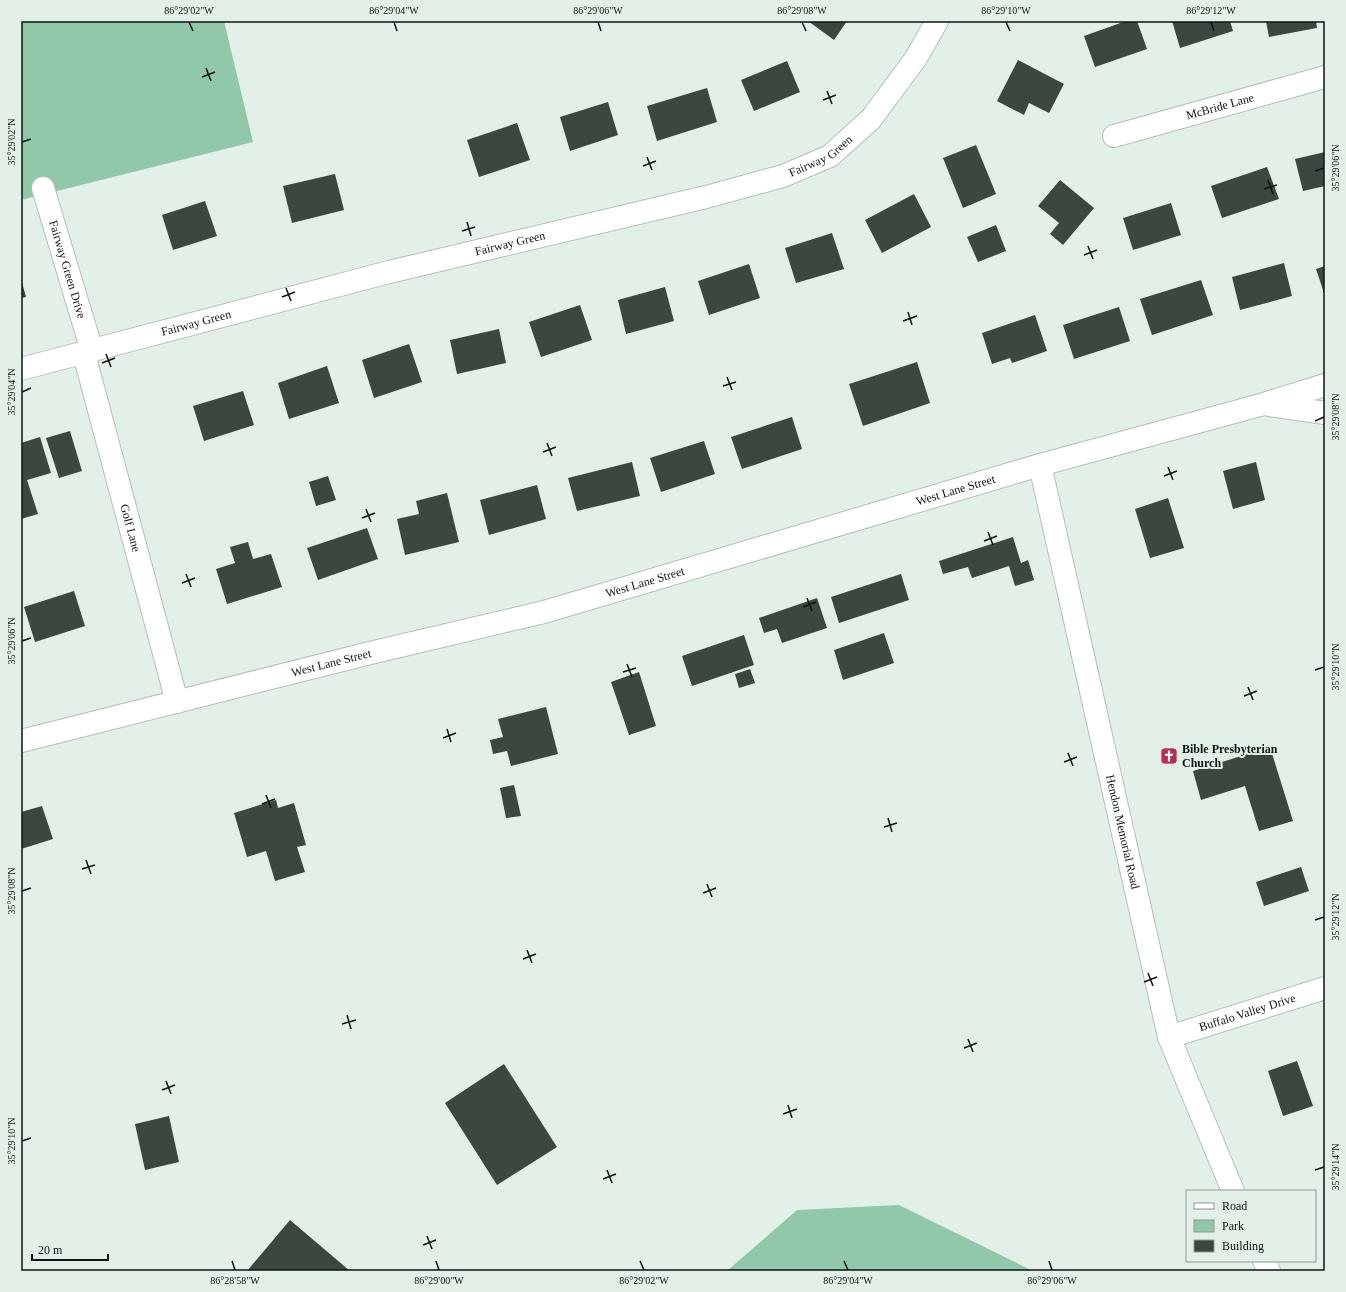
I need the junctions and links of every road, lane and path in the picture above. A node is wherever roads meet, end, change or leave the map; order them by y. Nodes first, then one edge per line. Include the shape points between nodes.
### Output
1 (937, 21) edge
2 (1325, 77) edge
3 (1114, 136) dead end
4 (44, 188) dead end
5 (88, 353) junction
6 (21, 370) edge
7 (1325, 385) edge
8 (1264, 404) junction
9 (1325, 413) edge
10 (1040, 465) junction
11 (177, 702) junction
12 (21, 741) edge
13 (1325, 988) edge
14 (1169, 1037) junction
15 (1233, 1190) edge
16 (1264, 1262) edge
17 (1269, 1271) edge

1 - 5 street, Fairway Green via 916,58 872,119 830,156 784,176 389,272
2 - 3 street, McBride Lane
4 - 5 street, Fairway Green Drive
5 - 6 street, Fairway Green
5 - 11 street, Golf Lane
7 - 8 street, West Lane Street
8 - 9 street
8 - 10 street, West Lane Street
10 - 11 street, West Lane Street via 544,612 370,652
10 - 14 street, Hendon Memorial Road
11 - 12 street, West Lane Street
13 - 14 street, Buffalo Valley Drive
14 - 15 street, Hendon Memorial Road
16 - 17 street

